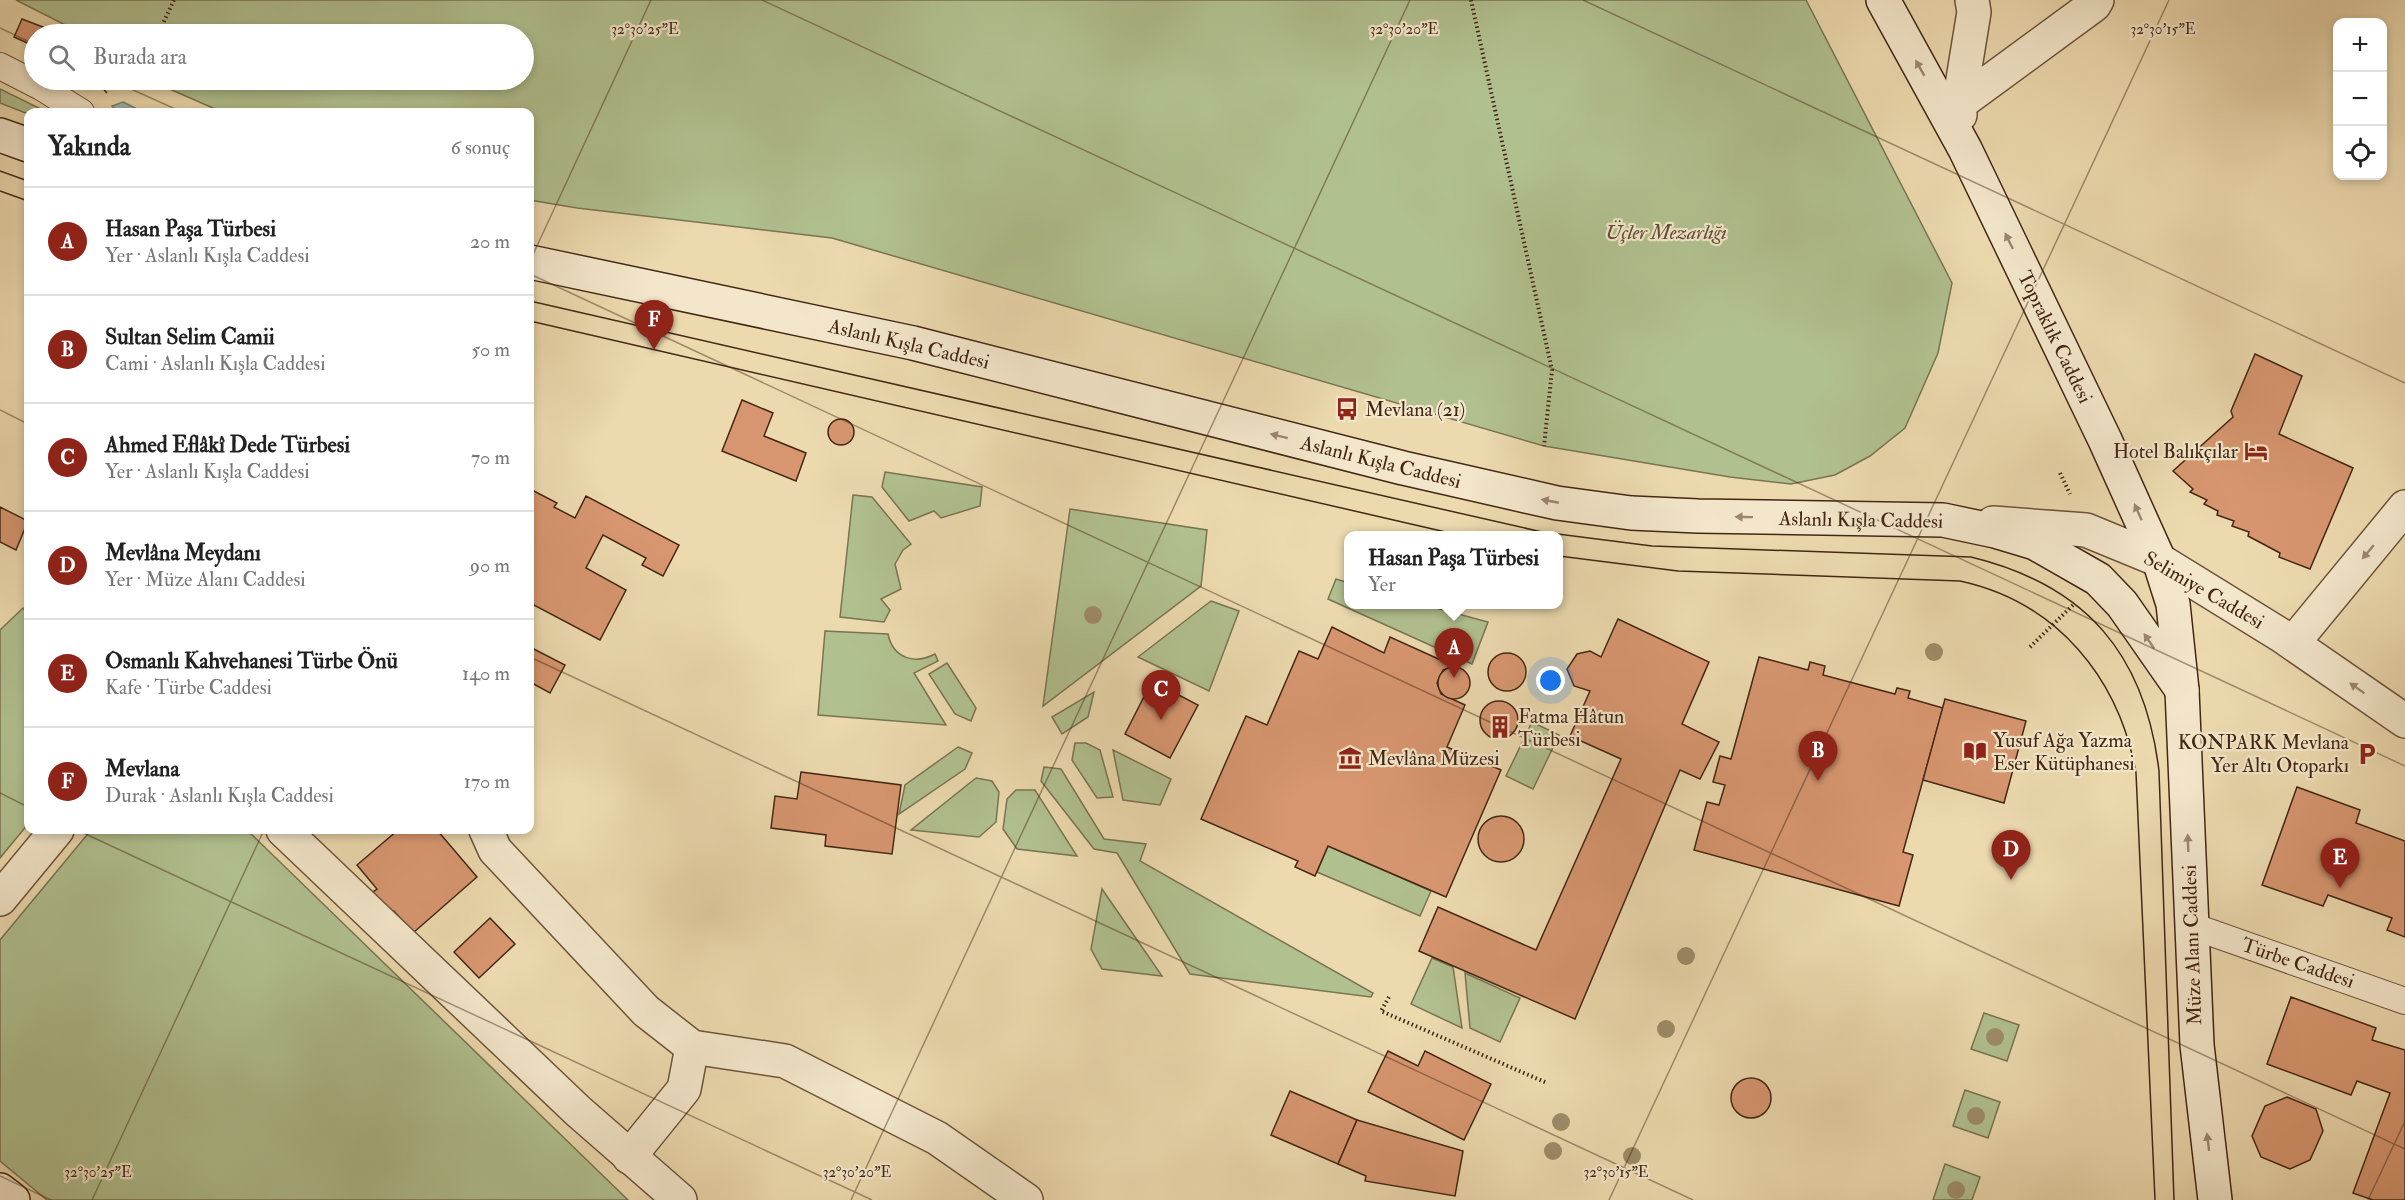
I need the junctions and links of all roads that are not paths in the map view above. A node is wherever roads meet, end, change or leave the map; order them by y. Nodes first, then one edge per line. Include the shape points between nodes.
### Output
1 (1883, 0) edge
2 (1972, 0) edge
3 (2097, 0) edge
4 (0, 66) edge
5 (24, 79) edge
6 (45, 90) edge
7 (1959, 104) junction
8 (74, 108) edge
9 (0, 135) edge
10 (24, 144) edge
11 (1965, 149) junction
12 (534, 263) edge
13 (2405, 507) edge
14 (1943, 520) junction
15 (2159, 560) junction
16 (2293, 643) junction
17 (2182, 690) junction
18 (2405, 721) edge
19 (54, 834) edge
20 (287, 834) edge
21 (488, 834) edge
22 (0, 898) edge
23 (2192, 926) junction
24 (2405, 1001) edge
25 (692, 1047) junction
26 (629, 1157) junction
27 (0, 1190) edge
28 (13, 1200) edge
29 (680, 1200) edge
30 (1026, 1200) edge
31 (2215, 1200) edge

11 -> 1 main road, Topraklık Caddesi
2 - 7 main road via 1974,12
3 - 7 main road
4 - 5 street
6 - 8 street
7 - 11 main road
9 - 10 main road
15 -> 11 main road, Topraklık Caddesi
14 -> 12 main road, Aslanlı Kışla Caddesi via 1687,516 1631,513 1557,502 1403,468 913,343
13 -> 16 main road
14 - 15 main road, Selimiye Caddesi via 2086,530
17 -> 14 main road, Aslanlı Kışla Caddesi via 2122,604 2098,579 2035,543
15 - 16 main road, Selimiye Caddesi
15 - 17 main road, Topraklık Caddesi via 2173,604
18 -> 16 main road, Selimiye Caddesi
23 -> 17 main road, Müze Alanı Caddesi
19 - 22 main road
20 - 26 main road
21 - 25 main road via 495,850 646,1011
23 - 24 street, Türbe Caddesi
31 -> 23 main road, Müze Alanı Caddesi via 2197,1045
25 - 26 main road via 684,1089
25 - 30 main road via 785,1060 938,1138
26 - 29 main road
27 - 28 main road

